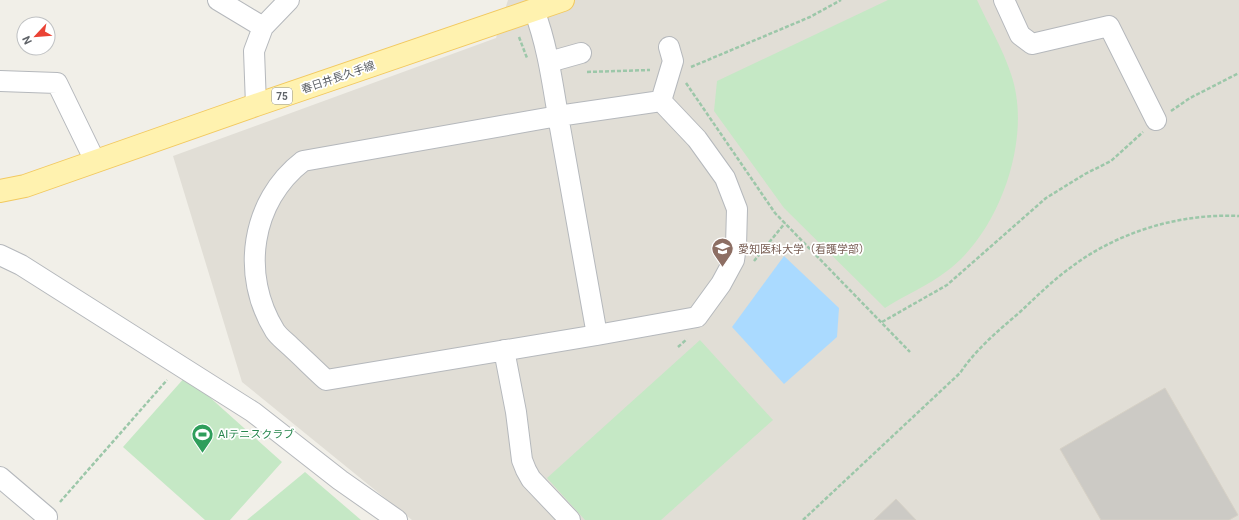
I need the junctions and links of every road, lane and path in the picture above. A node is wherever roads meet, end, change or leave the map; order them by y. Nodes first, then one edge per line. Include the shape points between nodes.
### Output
1 (218, 0) edge
2 (289, 0) edge
3 (563, 0) edge
4 (840, 0) edge
5 (1004, 0) edge
6 (534, 10) junction
7 (263, 27) junction
8 (669, 47) dead end
9 (581, 53) dead end
10 (548, 62) junction
11 (684, 70) dead end
12 (1239, 73) edge
13 (0, 81) edge
14 (661, 101) junction
15 (256, 104) junction
16 (558, 116) junction
17 (1156, 120) junction
18 (95, 161) junction
19 (0, 191) edge
20 (1239, 216) edge
21 (0, 255) edge
22 (882, 322) dead end
23 (597, 334) junction
24 (504, 350) junction
25 (179, 366) junction
26 (0, 477) edge
27 (47, 517) joint
28 (397, 520) edge
29 (570, 520) edge
30 (803, 520) edge

1 - 7 street
2 - 7 street
3 - 6 main road, 春日井長久手線 / 75
4 - 11 path via 788,26
5 - 17 street via 1020,35 1032,44 1109,26
6 - 10 street via 543,33
6 - 15 main road, 春日井長久手線 / 75
7 - 15 street via 254,51
8 - 14 street via 673,61
9 - 10 street
10 - 16 street
12 - 17 path via 1190,98
13 - 18 street via 57,83
14 - 16 street
14 - 23 street via 697,139 728,185 737,208 734,260 721,284 697,317
15 - 18 main road, 春日井長久手線 / 75
16 - 23 street
16 - 24 street via 303,161 290,170 272,193 263,212 256,243 254,271 261,302 276,332 326,380
17 - 22 path via 1111,161 1046,198 947,285
18 - 19 main road, 春日井長久手線 / 75 via 25,186
20 - 30 path via 1186,219 1154,226 1082,259 1059,276 973,354 960,372
21 - 25 street via 21,265
23 - 24 street
24 - 29 street via 524,465 531,479
25 - 27 path
25 - 28 street via 253,412 340,480
26 - 27 street

